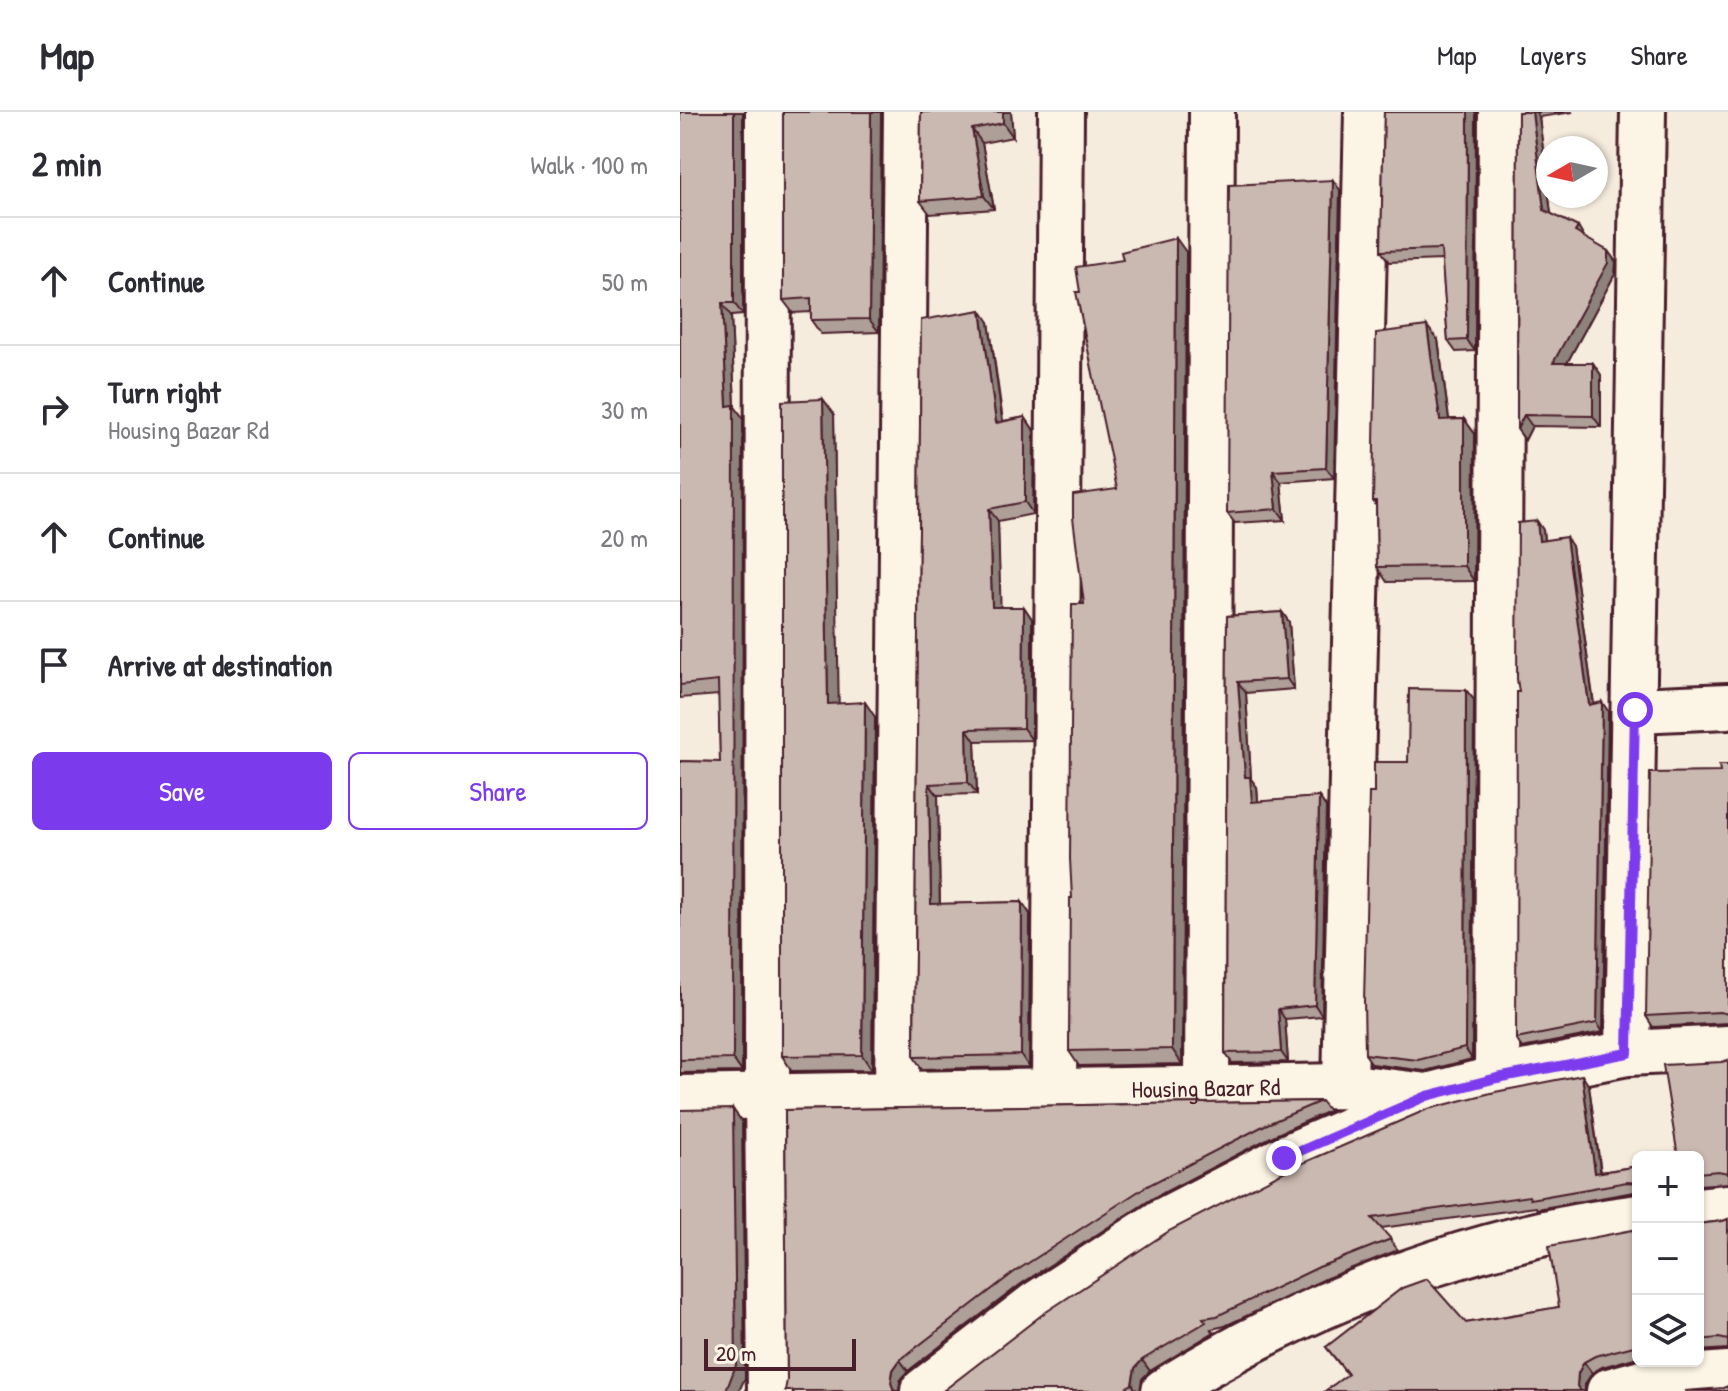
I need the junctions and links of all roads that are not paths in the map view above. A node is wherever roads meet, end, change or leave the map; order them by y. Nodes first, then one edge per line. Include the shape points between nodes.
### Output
1 (768, 112) edge
2 (906, 112) edge
3 (1061, 112) edge
4 (1212, 112) edge
5 (1367, 112) edge
6 (1501, 112) edge
7 (1643, 112) edge
8 (1728, 706) edge
9 (1635, 710) junction
10 (1728, 1048) edge
11 (1628, 1053) junction
12 (1497, 1078) junction
13 (1345, 1086) junction
14 (1207, 1088) junction
15 (1054, 1091) junction
16 (897, 1094) junction
17 (767, 1096) junction
18 (1427, 1096) junction
19 (680, 1098) edge
20 (1728, 1207) edge
21 (1704, 1209) edge
22 (1632, 1218) edge
23 (1728, 1374) edge
24 (770, 1391) edge
25 (923, 1391) edge
26 (1164, 1391) edge
27 (1609, 1391) edge

1 - 17 street
2 - 16 street
3 - 15 street
4 - 14 street
5 - 13 street
6 - 12 street
7 - 9 street
8 - 9 street
9 - 11 street
10 - 11 street, Housing Bazar Rd
11 - 12 street, Housing Bazar Rd
12 - 18 street, Housing Bazar Rd
13 - 14 street, Housing Bazar Rd
13 - 18 street, Housing Bazar Rd
14 - 15 street, Housing Bazar Rd
15 - 16 street, Housing Bazar Rd
16 - 17 street, Housing Bazar Rd
17 - 19 street, Housing Bazar Rd
17 - 24 street
18 - 25 street via 1284,1158 1164,1220 1036,1304
20 - 21 street
22 - 26 street via 1497,1245 1389,1279 1285,1323
23 - 27 street via 1649,1380

